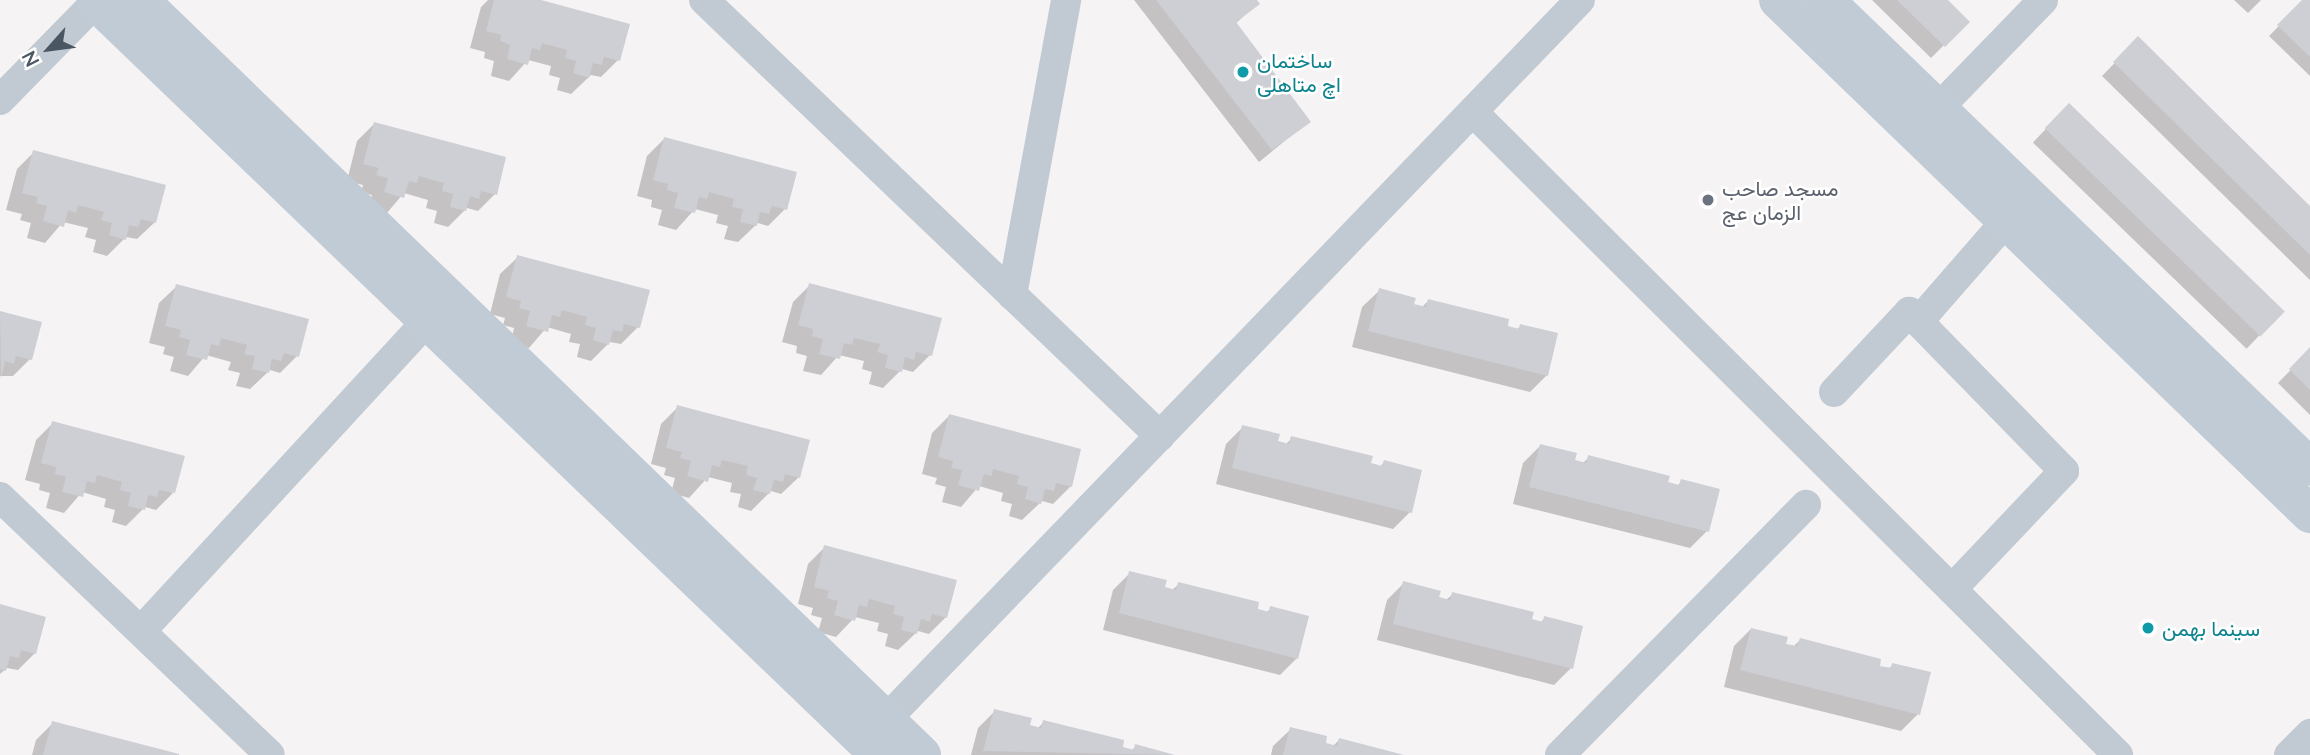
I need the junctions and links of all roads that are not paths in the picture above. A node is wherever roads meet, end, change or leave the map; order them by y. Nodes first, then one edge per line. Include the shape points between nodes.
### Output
1 (140, 0) edge
2 (704, 0) edge
3 (1066, 0) edge
4 (1580, 0) edge
5 (1777, 0) edge
6 (1825, 0) edge
7 (2043, 0) edge
8 (97, 1) edge
9 (0, 100) edge
10 (1473, 112) junction
11 (1926, 121) junction
12 (2006, 221) junction
13 (1012, 295) junction
14 (438, 309) junction
15 (1918, 322) junction
16 (1834, 392) dead end
17 (1160, 436) junction
18 (2310, 467) edge
19 (0, 497) edge
20 (1806, 505) dead end
21 (2310, 514) edge
22 (1952, 589) junction
23 (141, 631) junction
24 (2310, 734) edge
25 (870, 743) edge
26 (270, 755) edge
27 (922, 755) edge
28 (1560, 755) edge
29 (2118, 755) edge
30 (2290, 755) edge

1 - 14 street
2 - 13 street
3 - 13 street
4 - 10 street
5 - 11 street
6 - 11 street
7 - 11 street
8 - 9 street
8 - 14 street
10 - 17 street
10 - 22 street
11 - 12 street
11 - 18 street
12 - 15 street
12 - 21 street
13 - 17 street
14 - 23 street
14 - 25 street
15 - 16 street via 1909,312
15 - 22 street via 2064,471
17 - 25 street
19 - 23 street
20 - 28 street
22 - 29 street
23 - 26 street
24 - 30 street
25 - 27 street

